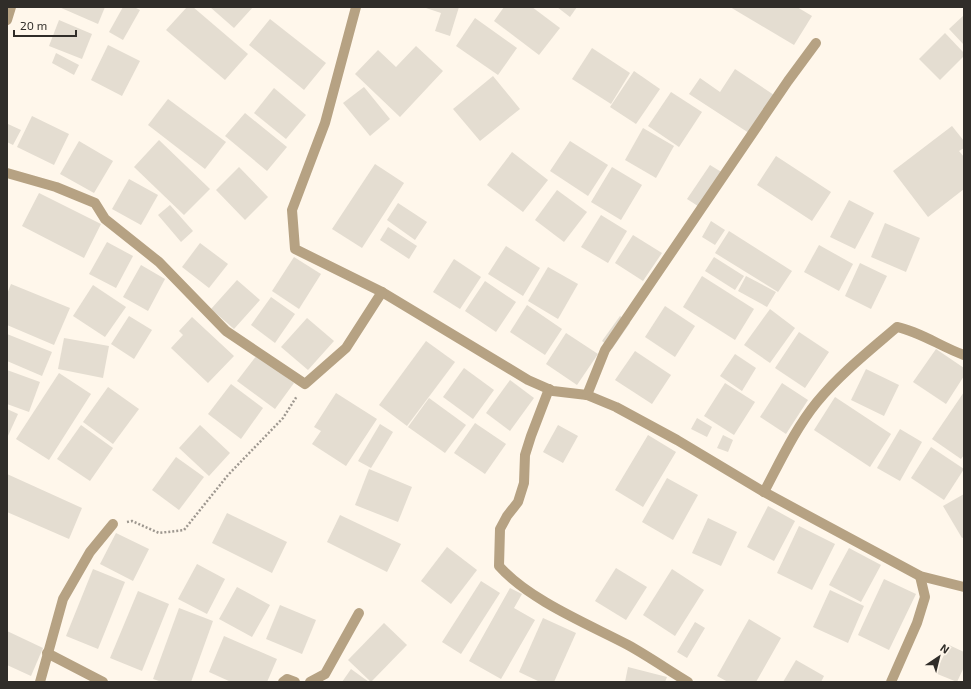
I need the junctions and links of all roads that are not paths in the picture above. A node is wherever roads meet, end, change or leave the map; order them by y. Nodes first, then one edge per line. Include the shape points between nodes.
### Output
1 (12, 7) edge
2 (356, 7) edge
3 (7, 20) edge
4 (816, 44) dead end
5 (7, 173) edge
6 (382, 292) junction
7 (964, 355) edge
8 (549, 389) junction
9 (587, 395) junction
10 (764, 492) junction
11 (113, 524) road end
12 (920, 576) junction
13 (964, 587) edge
14 (358, 613) dead end
15 (47, 653) junction
16 (40, 682) edge
17 (103, 682) edge
18 (283, 682) edge
19 (295, 682) edge
20 (310, 682) edge
21 (688, 682) edge
22 (891, 682) edge

1 - 3 street
2 - 6 street via 325,123 292,210 292,222 295,249
4 - 9 street via 788,81 605,350
5 - 6 street via 56,187 95,203 104,219 159,262 226,331 305,384 346,348
6 - 8 street via 517,373
7 - 10 street via 911,330 897,327 853,364 816,403 792,439
8 - 9 street
8 - 21 street via 527,449 524,483 518,502 500,529 499,566 510,578 561,611 629,646
9 - 10 street via 616,407 677,440
10 - 12 street
11 - 15 street via 90,552 63,599
12 - 13 street
12 - 22 street via 925,597 917,623
14 - 20 street via 325,674
15 - 16 street
15 - 17 street
18 - 19 street via 287,679

